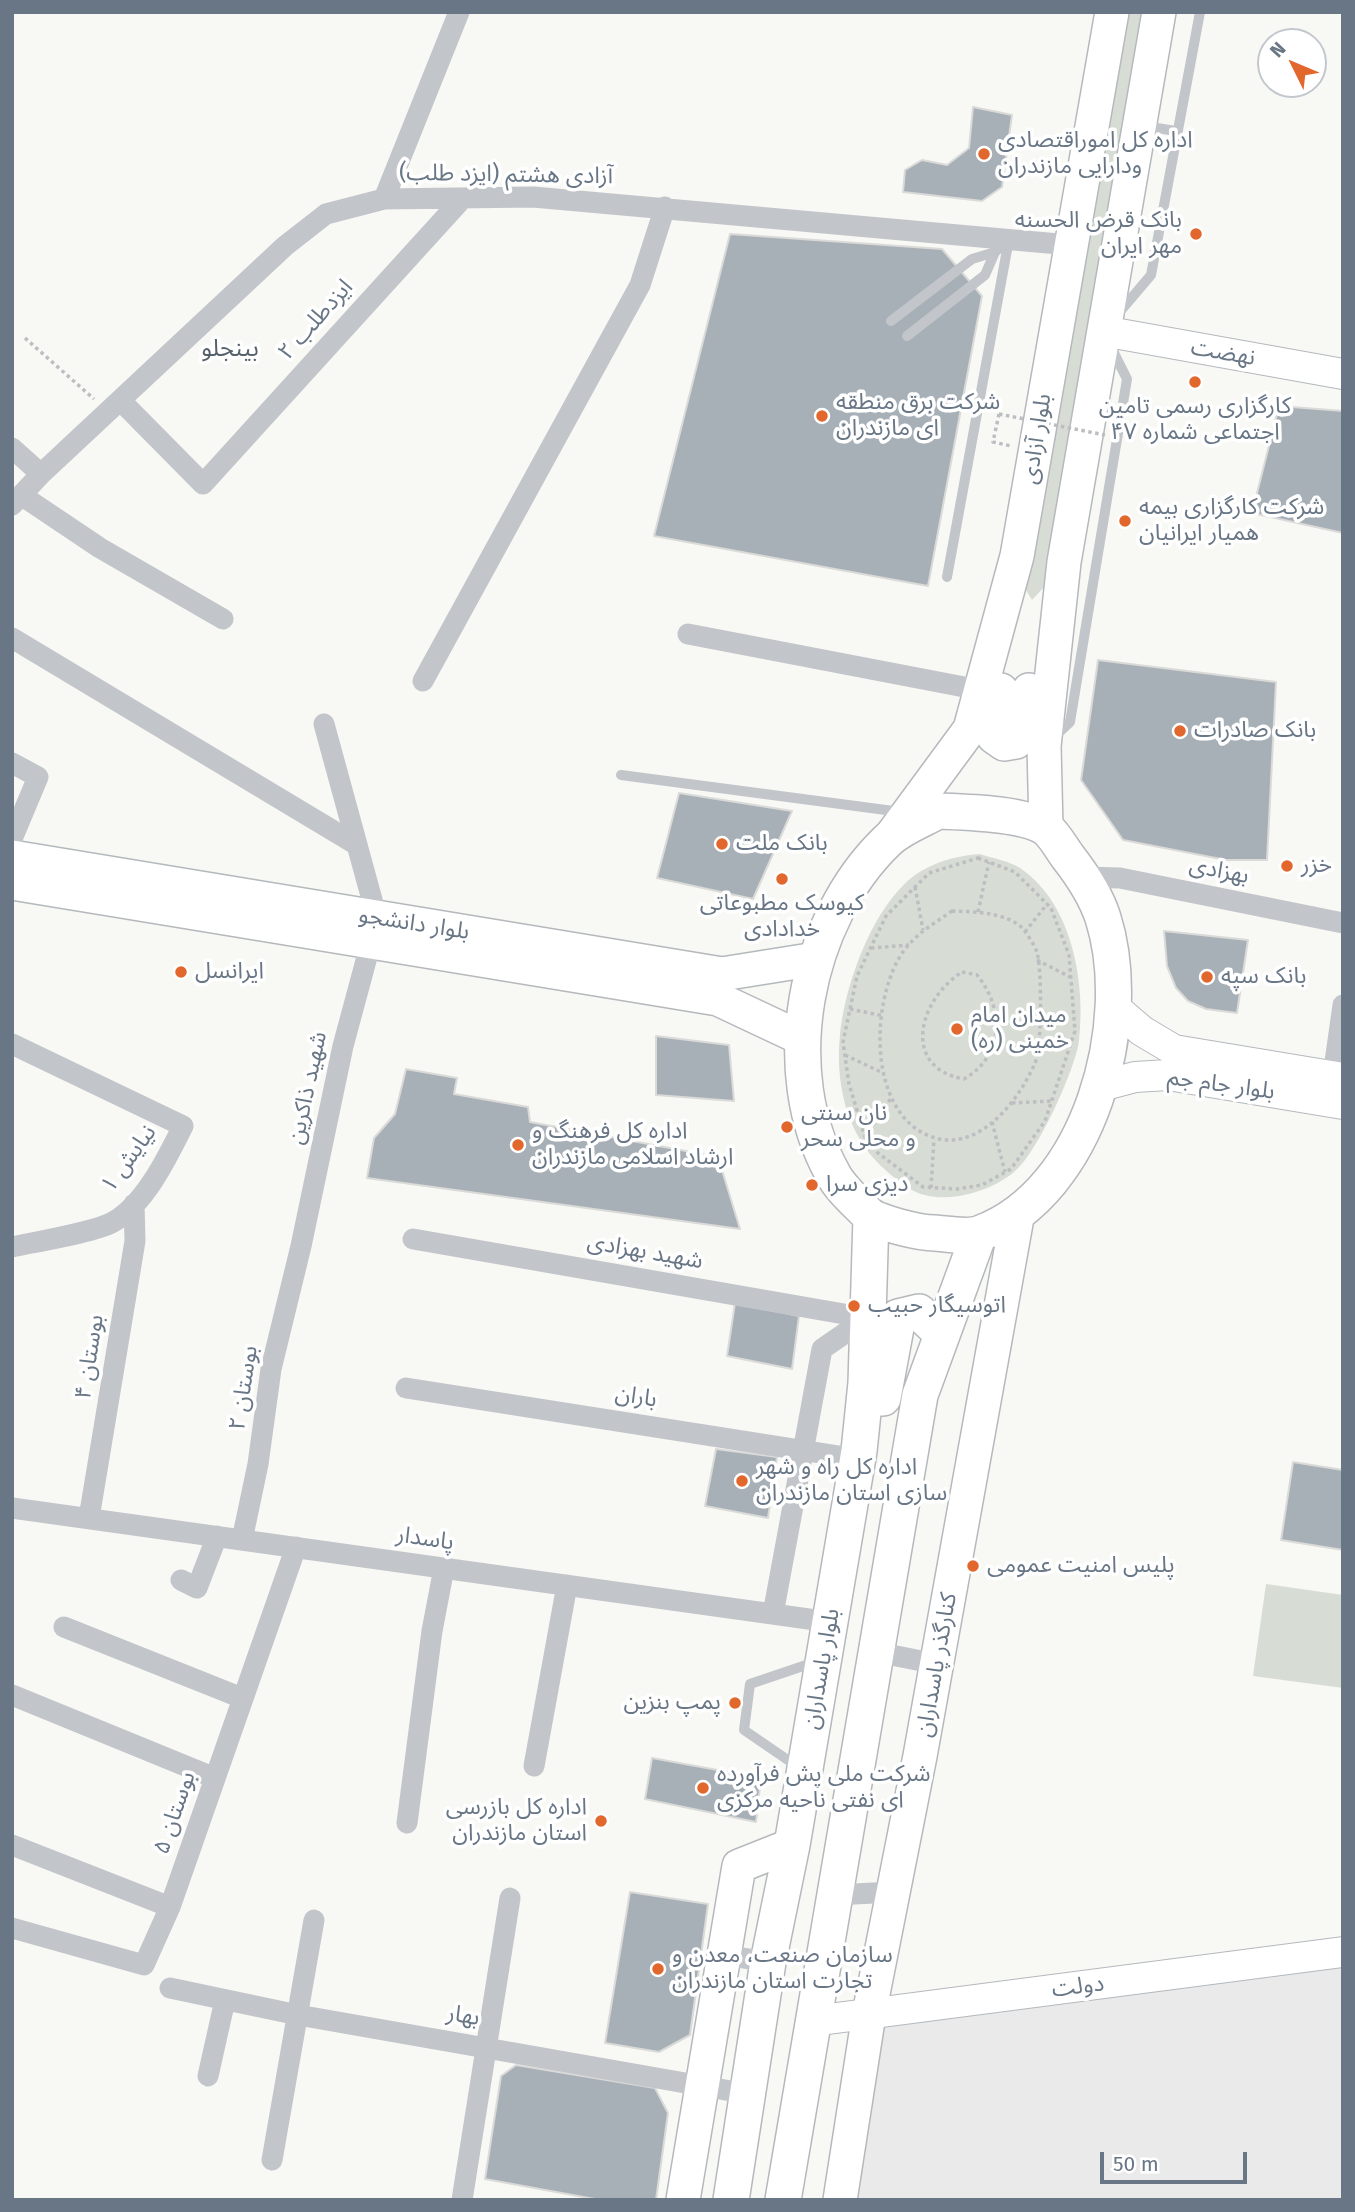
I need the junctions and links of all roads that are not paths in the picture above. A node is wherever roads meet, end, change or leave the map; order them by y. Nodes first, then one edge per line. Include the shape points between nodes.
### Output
1 (460, 12) edge
2 (1112, 12) edge
3 (1159, 12) edge
4 (1200, 12) edge
5 (1140, 126) junction
6 (1176, 131) junction
7 (463, 198) junction
8 (384, 199) junction
9 (665, 207) junction
10 (1070, 244) junction
11 (1002, 246) junction
12 (891, 321) dead end
13 (1103, 331) junction
14 (907, 336) dead end
15 (1343, 374) edge
16 (114, 406) junction
17 (12, 448) edge
18 (41, 474) junction
19 (17, 500) edge
20 (1086, 524) junction
21 (1017, 556) junction
22 (1064, 562) junction
23 (947, 577) dead end
24 (223, 620) dead end
25 (688, 634) dead end
26 (12, 638) edge
27 (423, 681) dead end
28 (981, 690) junction
29 (324, 724) dead end
30 (1044, 746) junction
31 (12, 763) edge
32 (621, 775) dead end
33 (898, 826) junction
34 (1046, 828) junction
35 (12, 839) edge
36 (357, 845) junction
37 (12, 857) edge
38 (1084, 877) junction
39 (12, 883) edge
40 (1343, 923) edge
41 (374, 930) junction
42 (816, 959) junction
43 (1343, 1005) edge
44 (1114, 1007) junction
45 (803, 1038) junction
46 (12, 1044) edge
47 (1338, 1077) edge
48 (1101, 1086) junction
49 (1343, 1104) edge
50 (134, 1204) junction
51 (1018, 1212) junction
52 (871, 1217) junction
53 (979, 1234) junction
54 (414, 1239) dead end
55 (301, 1246) joint
56 (12, 1247) edge
57 (867, 1318) junction
58 (942, 1334) junction
59 (407, 1388) dead end
60 (803, 1450) junction
61 (858, 1455) junction
62 (12, 1508) edge
63 (89, 1518) junction
64 (217, 1536) junction
65 (242, 1540) junction
66 (296, 1547) junction
67 (444, 1568) junction
68 (181, 1580) dead end
69 (566, 1585) junction
70 (773, 1614) junction
71 (830, 1622) junction
72 (65, 1626) dead end
73 (876, 1652) junction
74 (824, 1659) junction
75 (937, 1664) junction
76 (12, 1695) edge
77 (242, 1698) junction
78 (534, 1766) dead end
79 (805, 1772) junction
80 (215, 1778) junction
81 (407, 1824) dead end
82 (12, 1845) edge
83 (792, 1845) junction
84 (894, 1892) junction
85 (835, 1895) junction
86 (510, 1898) dead end
87 (170, 1907) junction
88 (314, 1920) dead end
89 (12, 1928) edge
90 (1343, 1952) edge
91 (724, 1955) junction
92 (768, 1962) junction
93 (170, 1989) dead end
94 (225, 2000) junction
95 (869, 2014) junction
96 (298, 2015) junction
97 (813, 2021) junction
98 (486, 2046) junction
99 (208, 2077) dead end
100 (702, 2085) junction
101 (748, 2094) junction
102 (272, 2160) dead end
103 (462, 2200) edge
104 (682, 2200) edge
105 (731, 2200) edge
106 (783, 2200) edge
107 (840, 2200) edge

1 - 8 street
2 - 10 main road, بلوار آزادی
3 - 5 main road, بلوار آزادی
4 - 6 lane
5 - 6 lane
5 - 13 main road, بلوار آزادی
6 - 13 lane via 1151,275
7 - 8 street, آزادی هشتم (ایزد طلب)
7 - 9 street, آزادی هشتم (ایزد طلب) via 533,197
7 - 16 street, ایزدطلب ۲ via 203,484
8 - 16 street, آزادی هشتم (ایزد طلب) via 326,214 285,246
9 - 11 street, آزادی هشتم (ایزد طلب)
9 - 27 street via 640,285
10 - 11 street, آزادی هشتم (ایزد طلب)
10 - 21 main road, بلوار آزادی
11 - 12 lane via 972,259
11 - 14 lane via 985,275
11 - 23 lane
13 - 15 main road, نهضت
13 - 20 main road, بلوار آزادی
16 - 18 street, آزادی هشتم (ایزد طلب)
17 - 18 street
18 - 19 street, آزادی هشتم (ایزد طلب)
19 - 24 street
20 - 22 main road, بلوار آزادی
20 - 30 lane via 1070,722
21 - 22 main road via 1014,639 992,725 994,737 1004,744 1016,742 1023,731 1037,639
21 - 28 main road, بلوار آزادی
22 - 30 main road, بلوار آزادی
25 - 28 street
26 - 36 street
28 - 33 main road, بلوار آزادی via 970,729
29 - 36 street
30 - 34 main road, بلوار آزادی
31 - 35 street via 38,777
32 - 33 lane
33 - 34 highway via 937,811 993,812
33 - 42 highway via 854,878
34 - 38 highway
36 - 41 street
37 - 41 main road, بلوار دانشجو
38 - 40 street, بهزادی via 1120,878
38 - 44 highway via 1103,918
39 - 41 main road, بلوار دانشجو
41 - 42 main road, بلوار دانشجو via 722,974
41 - 45 main road, بلوار دانشجو via 718,999
41 - 55 street, شهید ذاکرین via 343,1046
42 - 45 highway
43 - 47 street
44 - 47 main road, بلوار جام جم via 1174,1050
44 - 48 highway
45 - 52 highway via 813,1127 833,1175
46 - 50 street, نیایش ۱ via 183,1126
48 - 49 main road, بلوار جام جم via 1168,1075
48 - 51 highway via 1062,1167 1028,1207
50 - 56 street, نیایش ۱ via 112,1223
50 - 63 street, بوستان ۴ via 135,1241
51 - 53 highway
51 - 75 main road, کنارگذر پاسداران
52 - 53 highway via 924,1233
52 - 57 highway, بلوار پاسداران
53 - 58 highway
54 - 57 street, شهید بهزادی
55 - 65 street, بوستان ۲ via 271,1369
57 - 60 street via 822,1349
57 - 61 highway, بلوار پاسداران
58 - 61 highway via 919,1312 898,1317 877,1419
58 - 73 highway via 920,1395
59 - 60 street, باران
60 - 61 street, باران
60 - 70 street
61 - 71 highway, بلوار پاسداران
62 - 63 street, پاسدار
63 - 64 street, پاسدار
64 - 65 street, پاسدار
64 - 68 street via 197,1588
65 - 66 street, پاسدار
66 - 67 street, پاسدار
66 - 77 street, بوستان ۵
67 - 69 street, پاسدار
67 - 81 street
69 - 70 street, پاسدار
69 - 78 street
70 - 71 street, پاسدار
71 - 74 highway, بلوار پاسداران
72 - 77 street
73 - 75 street
73 - 85 highway
74 - 79 highway, بلوار پاسداران
74 - 79 lane via 750,1684 744,1730
75 - 84 main road, کنارگذر پاسداران
76 - 80 street
77 - 80 street, بوستان ۵
79 - 83 highway, بلوار پاسداران
80 - 87 street, بوستان ۵
82 - 87 street
83 - 91 main road via 739,1866
83 - 92 highway, بلوار پاسداران
84 - 85 street
84 - 95 main road, کنارگذر پاسداران
85 - 97 highway
86 - 98 street
87 - 89 street, بوستان ۵ via 144,1965
88 - 96 street
90 - 95 main road, دولت
91 - 92 street
91 - 100 main road
92 - 101 highway, بلوار پاسداران
93 - 94 street, بهار
94 - 96 street, بهار
94 - 99 street
95 - 97 main road, دولت
95 - 107 main road, کنارگذر پاسداران
96 - 98 street, بهار
96 - 102 street
97 - 106 highway
98 - 100 street, بهار
98 - 103 street
100 - 101 street, بهار
100 - 104 main road
101 - 105 highway, بلوار پاسداران

